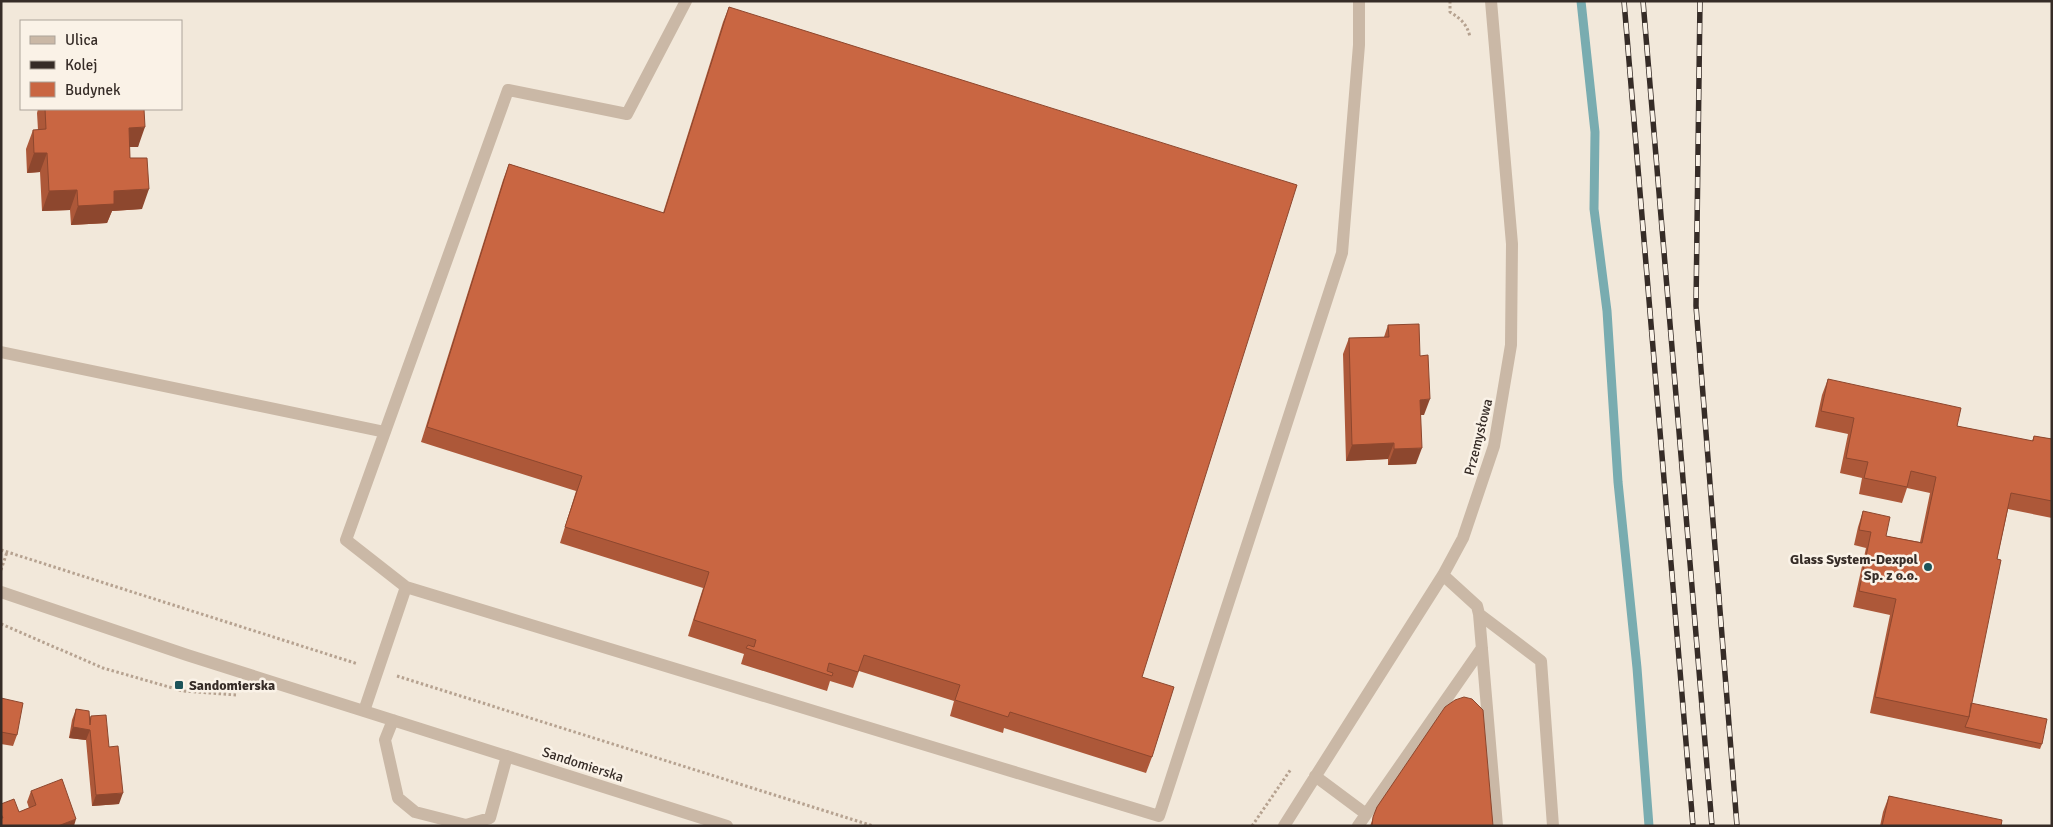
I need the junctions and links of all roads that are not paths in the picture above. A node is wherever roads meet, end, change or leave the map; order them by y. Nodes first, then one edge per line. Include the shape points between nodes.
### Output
1 (686, 1) edge
2 (1359, 1) edge
3 (1491, 1) edge
4 (1, 352) edge
5 (385, 432) junction
6 (1443, 575) junction
7 (406, 588) junction
8 (1, 592) edge
9 (1479, 614) junction
10 (1482, 648) junction
11 (364, 710) junction
12 (393, 720) junction
13 (507, 756) junction
14 (1315, 776) junction
15 (1366, 814) junction
16 (727, 826) edge
17 (1284, 826) edge
18 (1358, 826) edge
19 (1497, 826) edge
20 (1553, 826) edge

1 - 5 street via 626,114 508,90
2 - 7 street via 1359,45 1342,253 1158,816
3 - 6 street, Przemysłowa via 1512,244 1511,345 1494,446 1462,538
4 - 5 street
5 - 7 street via 346,540
6 - 9 street via 1477,606
6 - 14 street, Przemysłowa
7 - 11 street
8 - 11 street, Sandomierska
9 - 10 street
9 - 20 street via 1541,661
10 - 15 street
10 - 19 street
11 - 12 street, Sandomierska
12 - 13 street, Sandomierska
12 - 13 street via 385,740 398,798 415,812 466,825 490,818
13 - 16 street, Sandomierska
14 - 15 street
14 - 17 street, Przemysłowa
15 - 18 street

